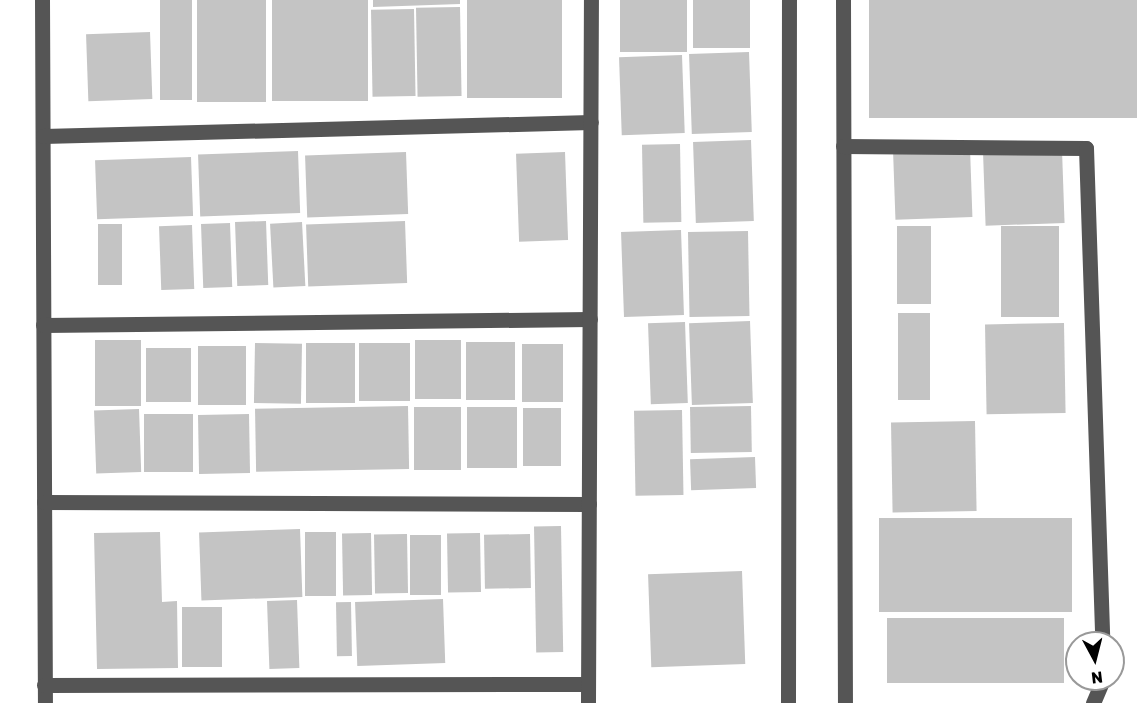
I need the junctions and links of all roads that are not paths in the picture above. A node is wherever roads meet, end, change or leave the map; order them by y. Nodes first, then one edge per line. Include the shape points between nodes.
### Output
1 (42, 0) edge
2 (591, 0) edge
3 (789, 0) edge
4 (843, 0) edge
5 (591, 122) junction
6 (43, 136) junction
7 (843, 146) junction
8 (590, 319) junction
9 (44, 325) junction
10 (44, 502) junction
11 (589, 504) junction
12 (1102, 631) edge
13 (588, 684) junction
14 (45, 685) junction
15 (45, 703) edge
16 (588, 703) edge
17 (789, 703) edge
18 (845, 703) edge

1 - 6 street
2 - 5 street
3 - 17 street
4 - 7 street
5 - 6 street
5 - 8 street
6 - 9 street
7 - 12 street via 1086,148
7 - 18 street
8 - 9 street
8 - 11 street
9 - 10 street
10 - 11 street
10 - 14 street
11 - 13 street
13 - 14 street
13 - 16 street
14 - 15 street

